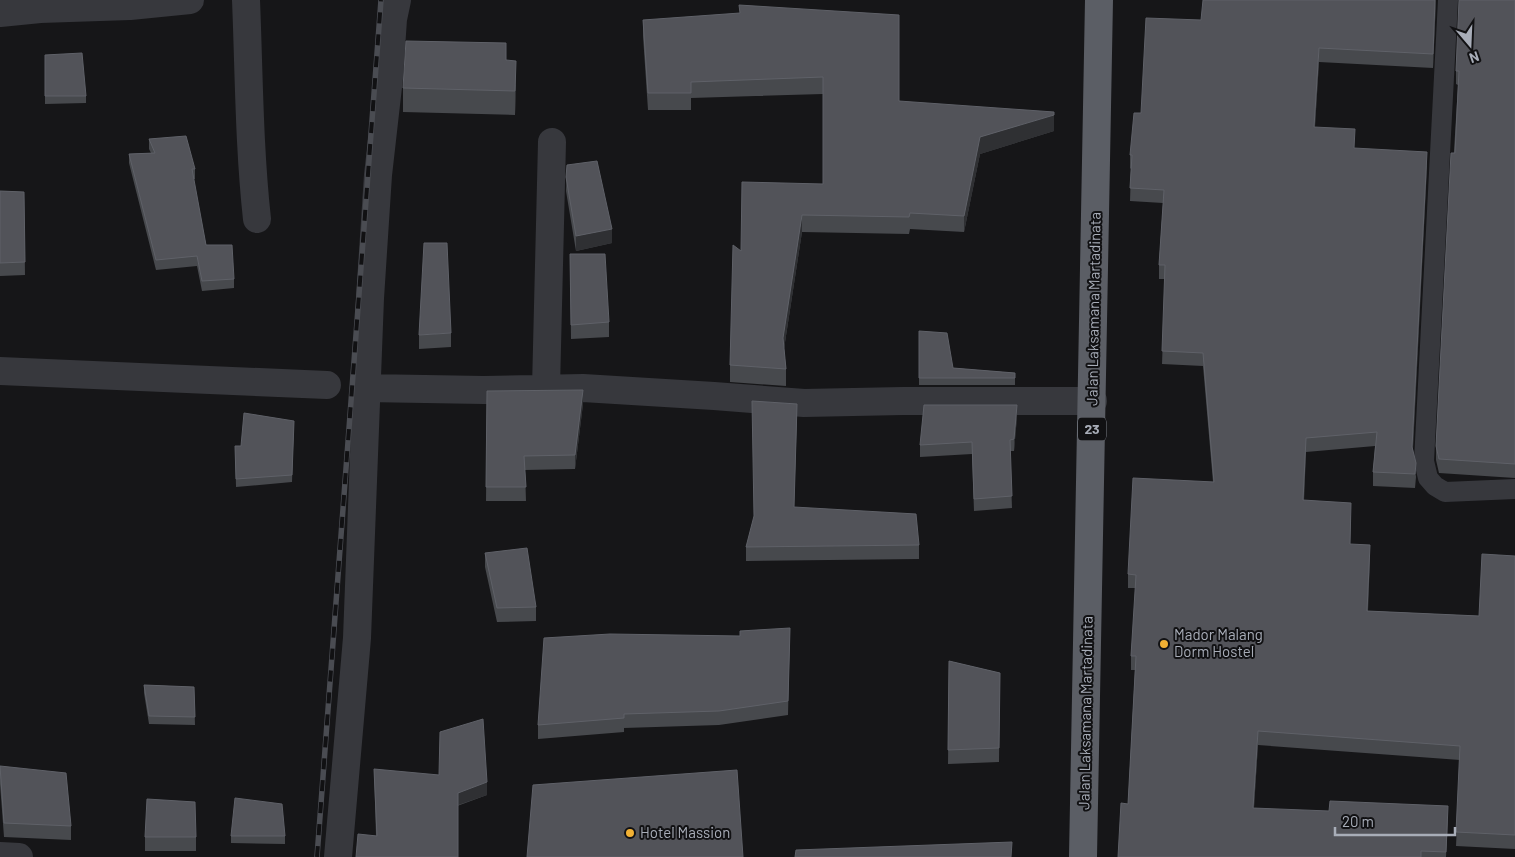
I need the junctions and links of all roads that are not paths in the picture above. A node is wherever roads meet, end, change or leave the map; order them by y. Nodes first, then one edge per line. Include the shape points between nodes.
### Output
1 (190, 0) edge
2 (246, 0) edge
3 (397, 0) edge
4 (1099, 0) edge
5 (1448, 0) edge
6 (0, 13) edge
7 (552, 142) dead end
8 (257, 219) dead end
9 (0, 371) edge
10 (327, 385) dead end
11 (366, 388) junction
12 (546, 388) junction
13 (1092, 401) junction
14 (1515, 489) edge
15 (0, 856) edge
16 (19, 857) edge
17 (338, 857) edge
18 (1083, 857) edge

1 - 6 street
2 - 8 street via 250,141
3 - 11 street via 378,175
4 - 13 highway, Jalan Laksamana Martadinata / 23
5 - 14 lane via 1424,461 1428,478 1434,486 1446,492
7 - 12 street
9 - 10 street
11 - 12 street
11 - 17 street via 357,638
12 - 13 street via 804,403
13 - 18 highway, Jalan Laksamana Martadinata / 23
15 - 16 street

